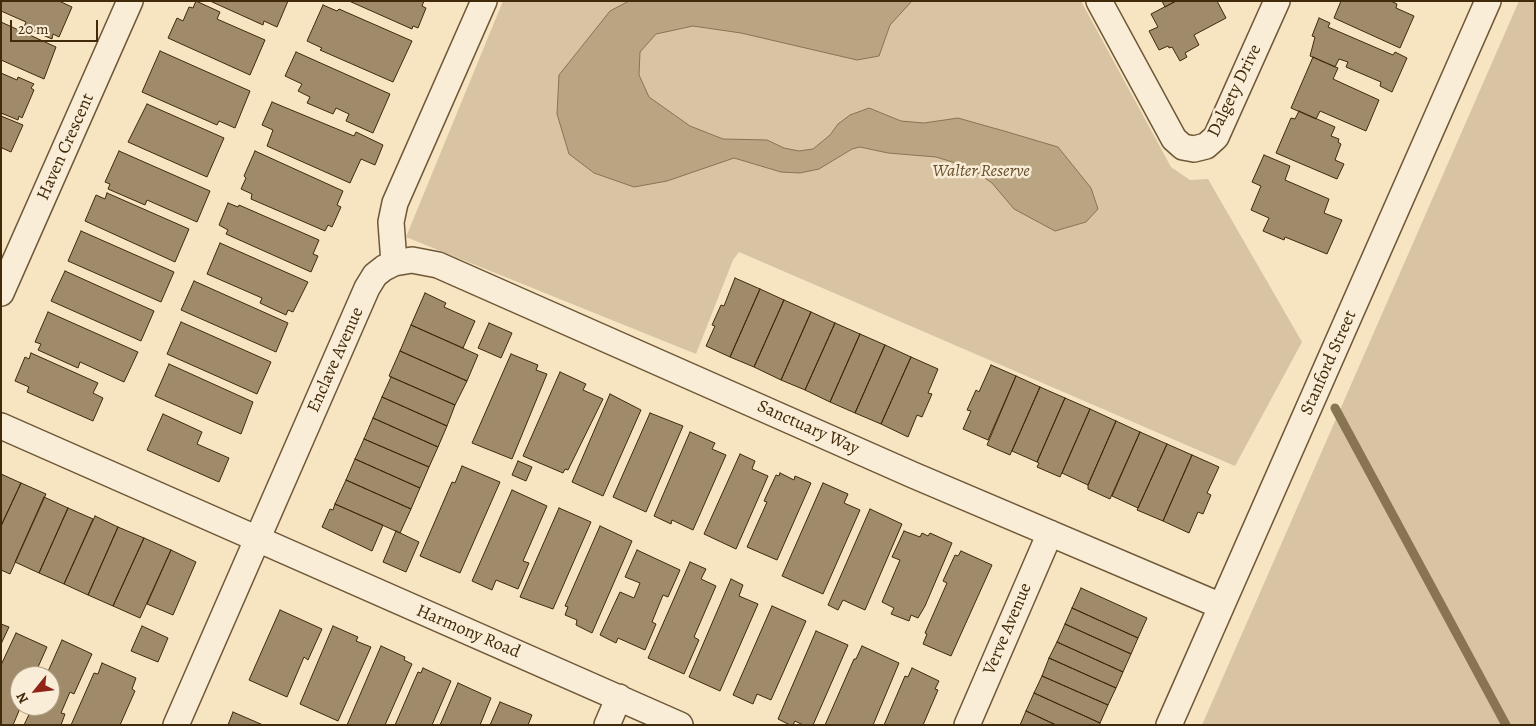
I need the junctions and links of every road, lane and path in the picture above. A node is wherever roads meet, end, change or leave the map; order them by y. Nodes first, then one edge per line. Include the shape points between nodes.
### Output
1 (130, 1) edge
2 (484, 1) edge
3 (1099, 1) edge
4 (1277, 1) edge
5 (1488, 1) edge
6 (10, 251) edge
7 (394, 263) junction
8 (1, 293) edge
9 (1, 426) edge
10 (1050, 532) junction
11 (256, 540) junction
12 (1221, 606) junction
13 (619, 698) junction
14 (176, 725) edge
15 (607, 725) edge
16 (680, 725) edge
17 (967, 725) edge
18 (1169, 725) edge

1 - 6 street, Haven Crescent
2 - 7 street via 395,203 390,222
3 - 4 street, Dalgety Drive via 1174,139 1183,147 1194,149 1206,146 1216,137
5 - 12 street, Stanford Street
6 - 8 street, Haven Crescent
7 - 10 street, Sanctuary Way via 412,260 438,265 913,475
7 - 11 street, Enclave Avenue via 375,275 368,288
9 - 11 street
10 - 12 street, Sanctuary Way
10 - 17 street, Verve Avenue
11 - 13 street, Harmony Road
11 - 14 street, Enclave Avenue
12 - 18 street, Stanford Street
13 - 15 street
13 - 16 street, Harmony Road

